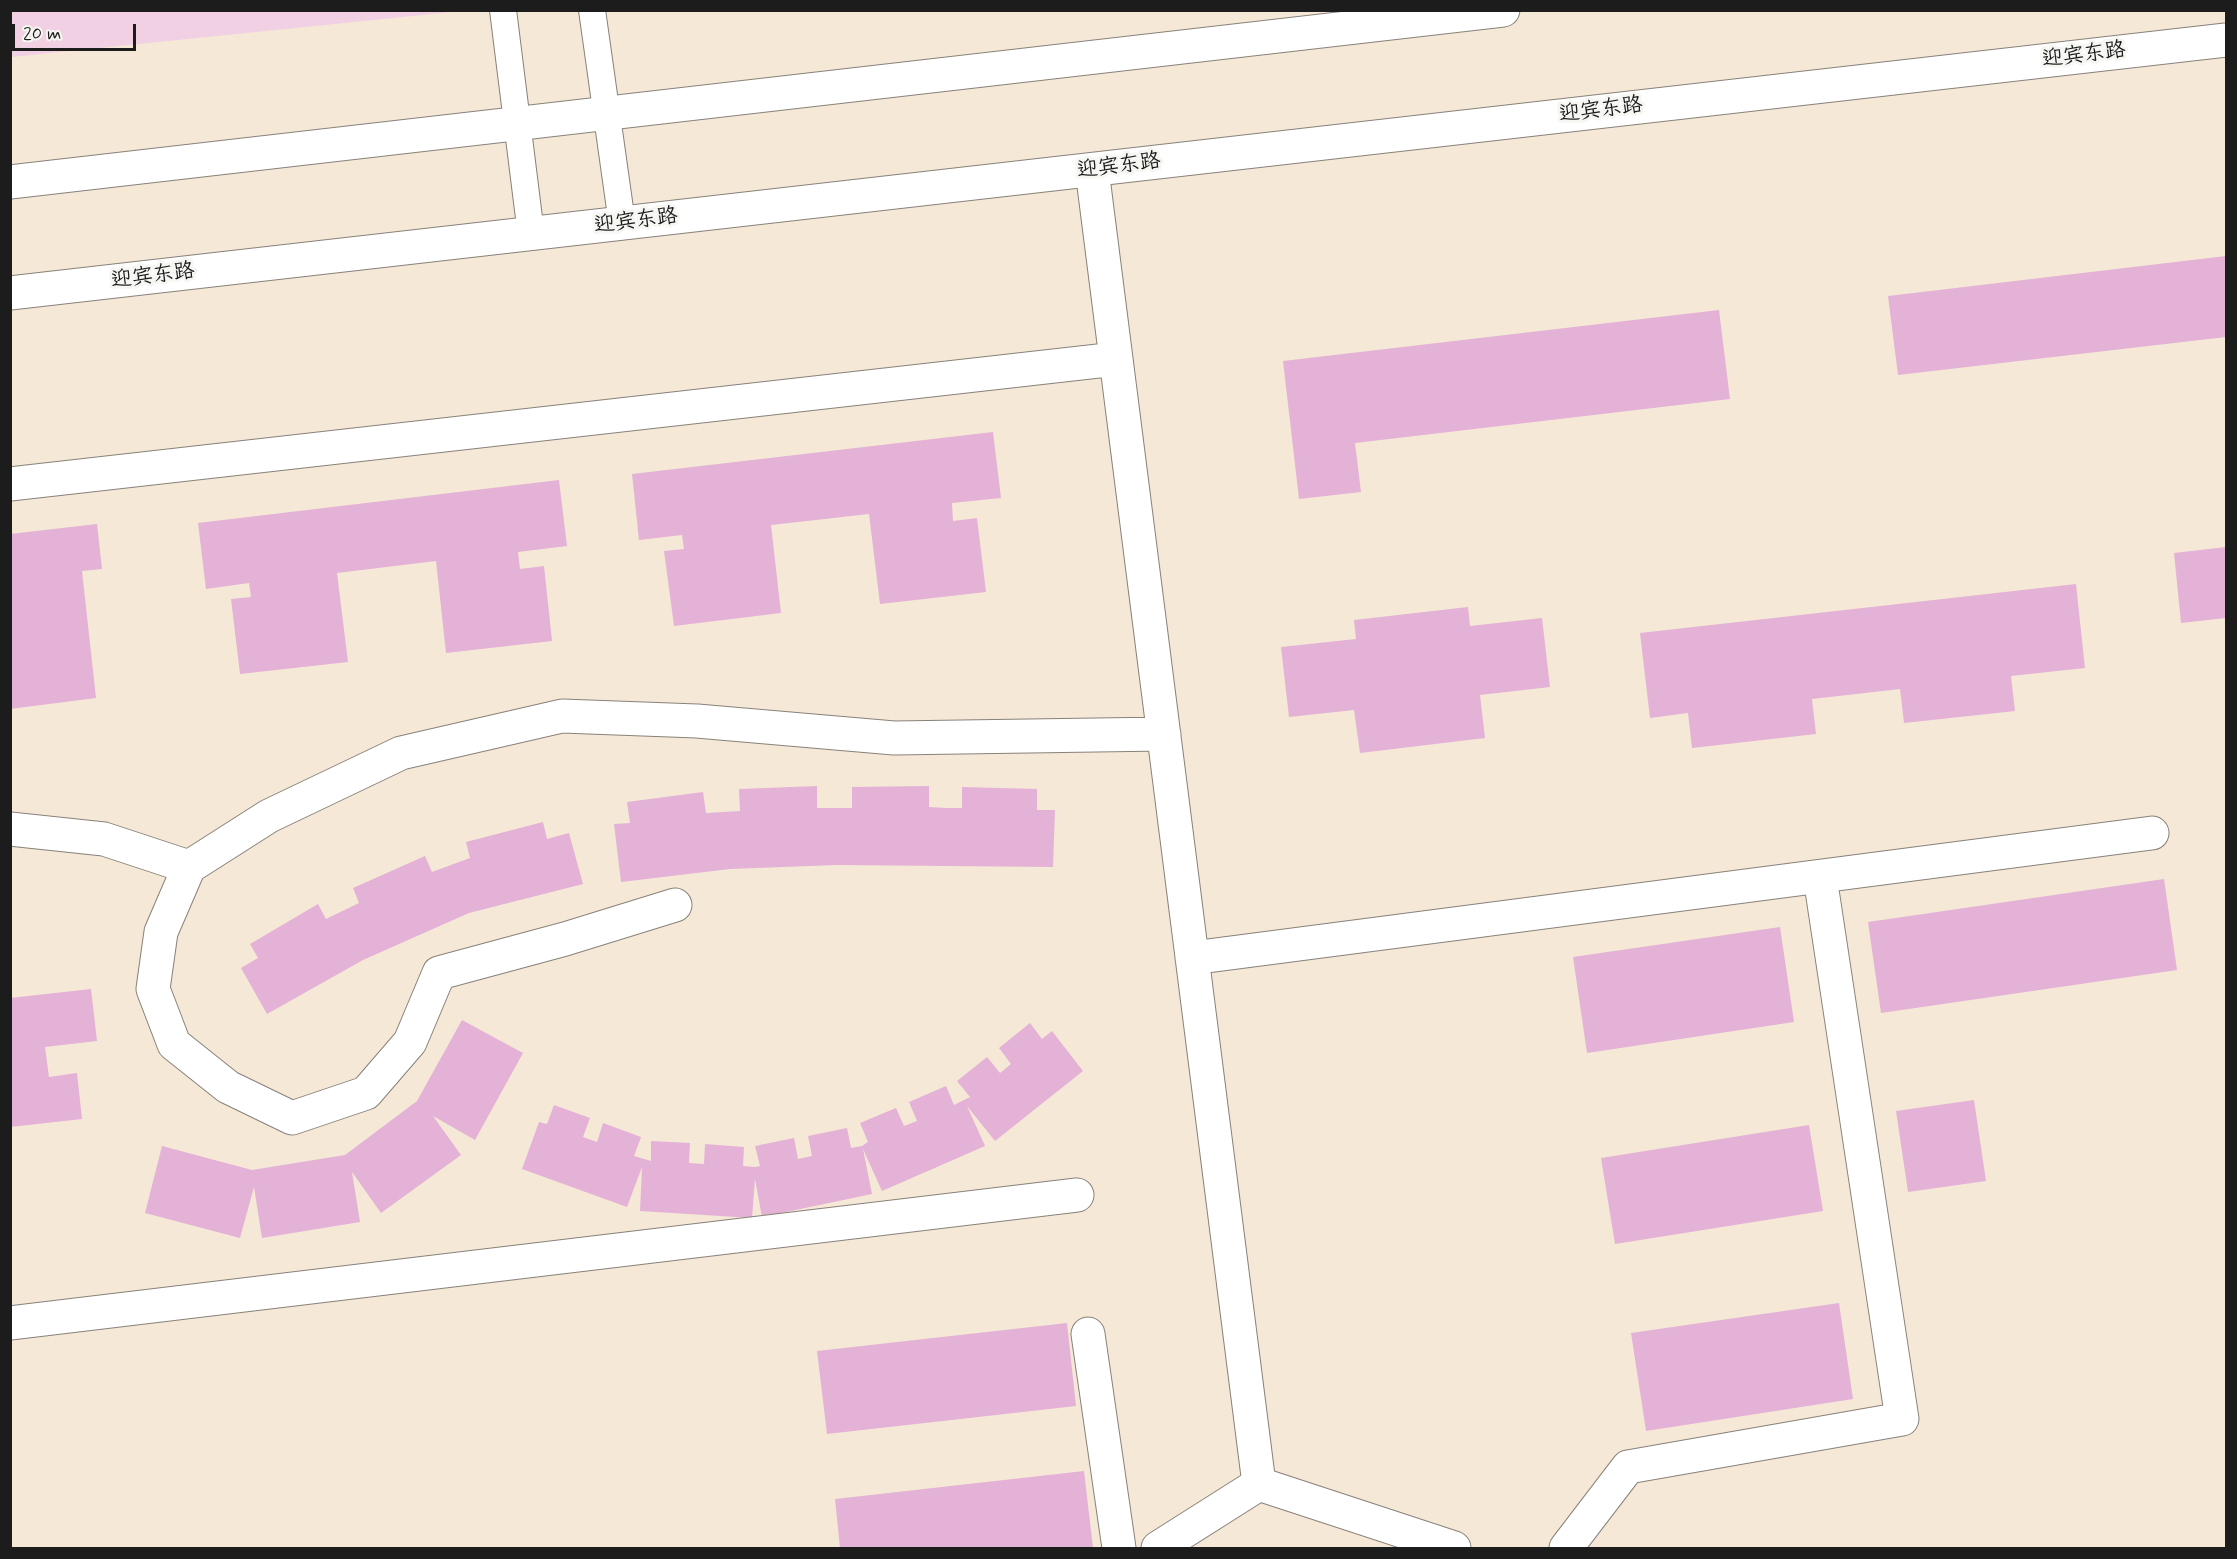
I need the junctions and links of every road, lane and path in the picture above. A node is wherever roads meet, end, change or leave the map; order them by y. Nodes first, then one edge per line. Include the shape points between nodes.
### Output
1 (503, 10) edge
2 (592, 10) edge
3 (1503, 10) edge
4 (2226, 40) edge
5 (608, 113) junction
6 (518, 123) junction
7 (1092, 170) junction
8 (10, 182) edge
9 (622, 223) junction
10 (531, 234) junction
11 (10, 293) edge
12 (1116, 359) junction
13 (10, 484) edge
14 (1164, 735) junction
15 (10, 829) edge
16 (2152, 833) dead end
17 (189, 867) junction
18 (1820, 877) junction
19 (675, 905) dead end
20 (1192, 958) junction
21 (1077, 1195) dead end
22 (10, 1323) edge
23 (1088, 1334) dead end
24 (1259, 1484) junction
25 (1119, 1548) edge
26 (1158, 1548) edge
27 (1454, 1548) edge
28 (1566, 1548) edge

1 - 6 lane
2 - 5 lane
3 - 5 main road
4 - 7 main road, 迎宾东路
5 - 6 main road
5 - 9 lane
6 - 8 main road
6 - 10 lane
7 - 9 main road, 迎宾东路
7 - 12 main road
9 - 10 main road, 迎宾东路
10 - 11 main road, 迎宾东路
12 - 13 main road
12 - 14 main road
14 - 17 main road via 894,738 697,721 562,716 401,753 269,816
14 - 20 main road
15 - 17 main road via 104,839
16 - 18 main road
17 - 19 main road via 161,932 153,989 174,1044 228,1087 292,1118 366,1093 410,1042 439,974
18 - 20 main road
18 - 28 main road via 1902,1419 1628,1467
20 - 24 main road
21 - 22 main road
23 - 25 main road
24 - 26 main road
24 - 27 main road

